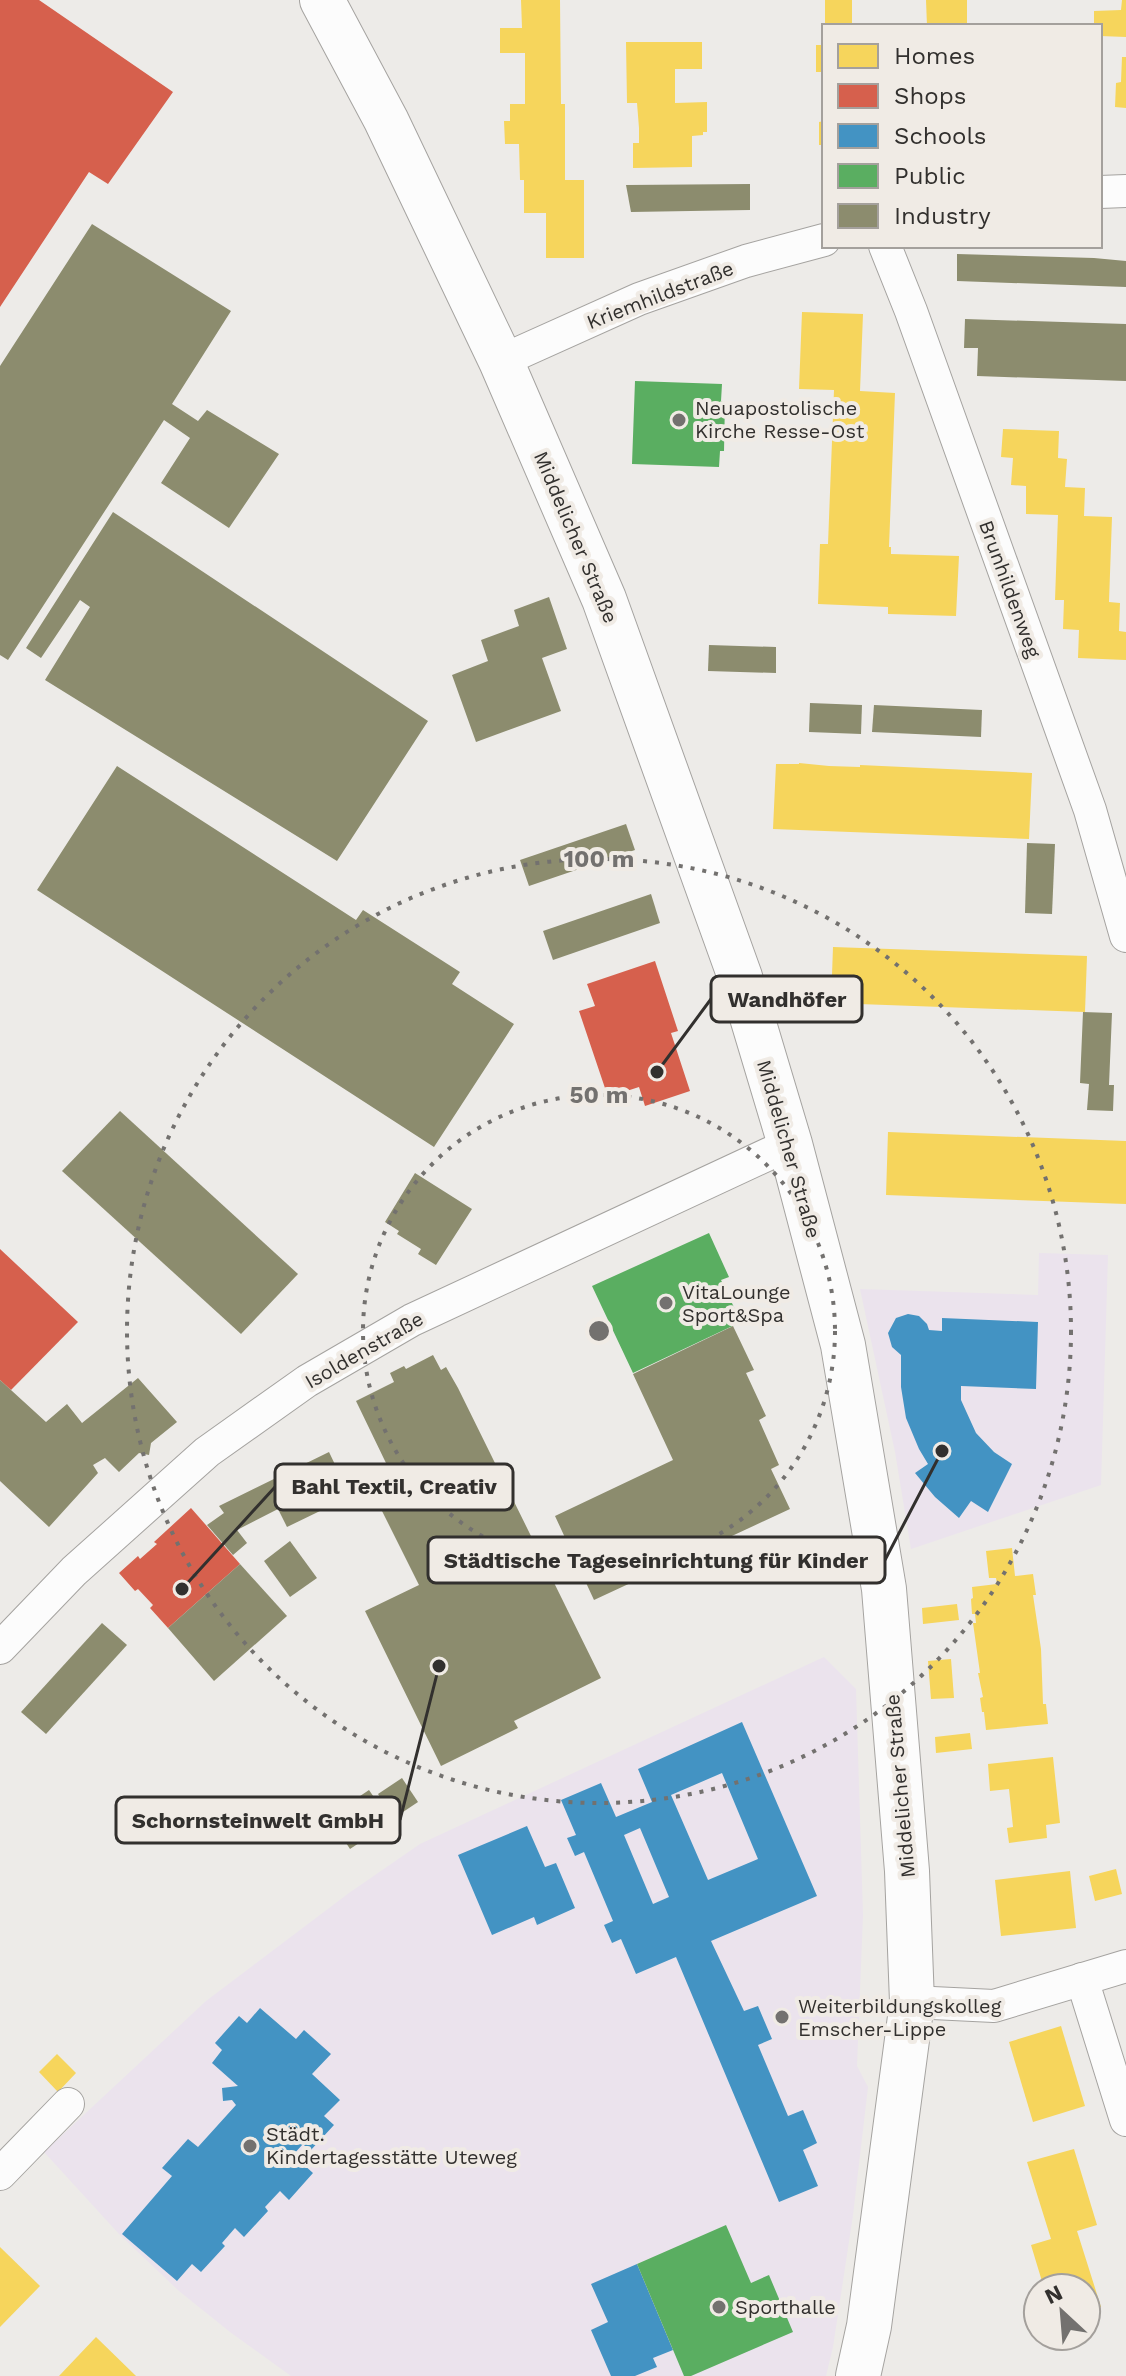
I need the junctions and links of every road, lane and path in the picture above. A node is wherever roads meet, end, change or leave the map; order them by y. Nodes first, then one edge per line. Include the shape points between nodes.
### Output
1 (322, 0) edge
2 (1126, 191) edge
3 (1102, 192) edge
4 (822, 241) edge
5 (886, 248) edge
6 (501, 361) junction
7 (1126, 936) edge
8 (790, 1144) junction
9 (0, 1648) edge
10 (1126, 1966) edge
11 (1082, 1979) junction
12 (912, 2002) junction
13 (68, 2104) dead end
14 (1126, 2120) edge
15 (0, 2174) edge
16 (858, 2376) edge

1 - 6 street, Middelicher Straße via 386,120
2 - 3 street
4 - 6 street, Kriemhildstraße via 639,299
5 - 7 street, Brunhildenweg via 1090,810
6 - 8 street, Middelicher Straße via 609,613 740,977
8 - 9 street, Isoldenstraße via 412,1320 307,1381 207,1452 74,1571
8 - 12 street, Middelicher Straße via 843,1345 884,1589
10 - 11 street
11 - 12 street via 994,2006
11 - 14 street
12 - 16 street, Middelicher Straße
13 - 15 street

